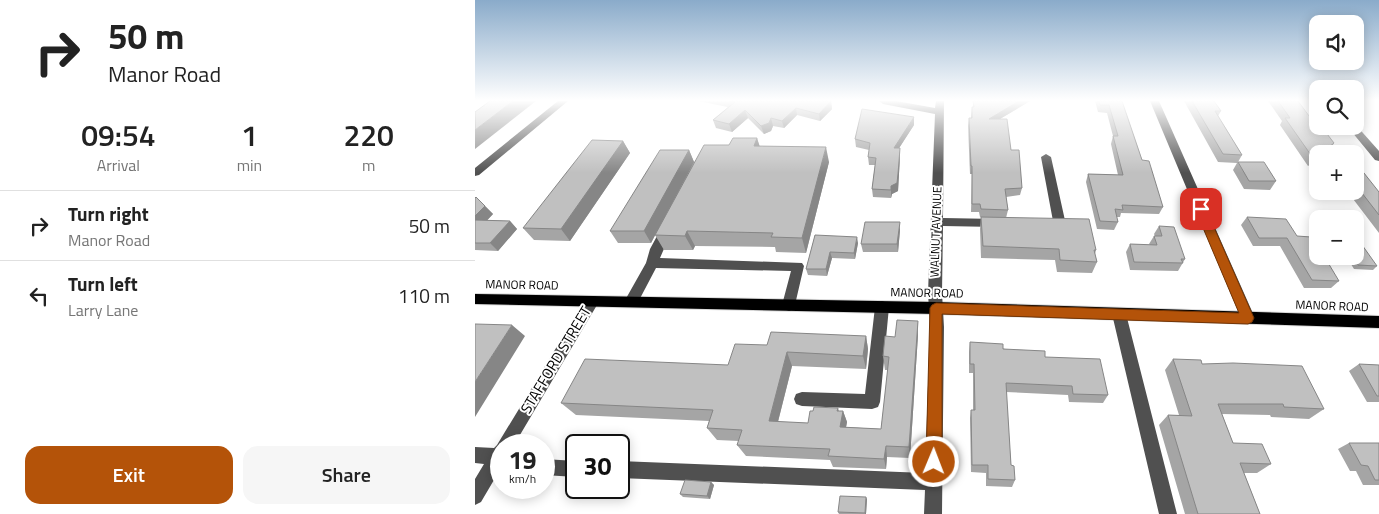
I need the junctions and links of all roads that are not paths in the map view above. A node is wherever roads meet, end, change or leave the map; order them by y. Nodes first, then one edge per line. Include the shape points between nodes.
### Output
1 (534, 125) edge
2 (940, 125) edge
3 (1164, 125) edge
4 (1360, 135) edge
5 (1046, 157) dead end
6 (1379, 158) edge
7 (475, 173) edge
8 (673, 217) edge
9 (937, 222) junction
10 (1012, 224) edge
11 (1041, 225) edge
12 (652, 262) junction
13 (475, 299) edge
14 (591, 301) junction
15 (631, 302) junction
16 (789, 305) junction
17 (882, 307) junction
18 (936, 308) junction
19 (1119, 314) junction
20 (1248, 318) junction
21 (1379, 322) edge
22 (802, 399) dead end
23 (513, 434) edge
24 (475, 455) edge
25 (490, 456) edge
26 (630, 470) edge
27 (490, 473) edge
28 (933, 482) junction
29 (475, 496) edge
30 (933, 514) edge
31 (1168, 514) edge

1 - 7 street
2 - 9 street, WALNUT AVENUE
3 - 20 street
4 - 6 street
5 - 11 street via 1060,225
8 - 12 street
9 - 10 street
9 - 18 street, WALNUT AVENUE
12 - 15 street
12 - 16 street via 797,266
13 - 14 main road, MANOR ROAD
14 - 15 main road, MANOR ROAD
14 - 23 street, STAFFORD STREET
15 - 16 main road, MANOR ROAD
16 - 17 main road, MANOR ROAD
17 - 18 main road, MANOR ROAD
17 - 22 street via 871,402
18 - 19 main road, MANOR ROAD
18 - 28 street, WALNUT AVENUE
19 - 20 main road, MANOR ROAD
19 - 31 street
20 - 21 main road, MANOR ROAD
24 - 25 street
26 - 28 street
27 - 29 street, STAFFORD STREET
28 - 30 street, WALNUT AVENUE

